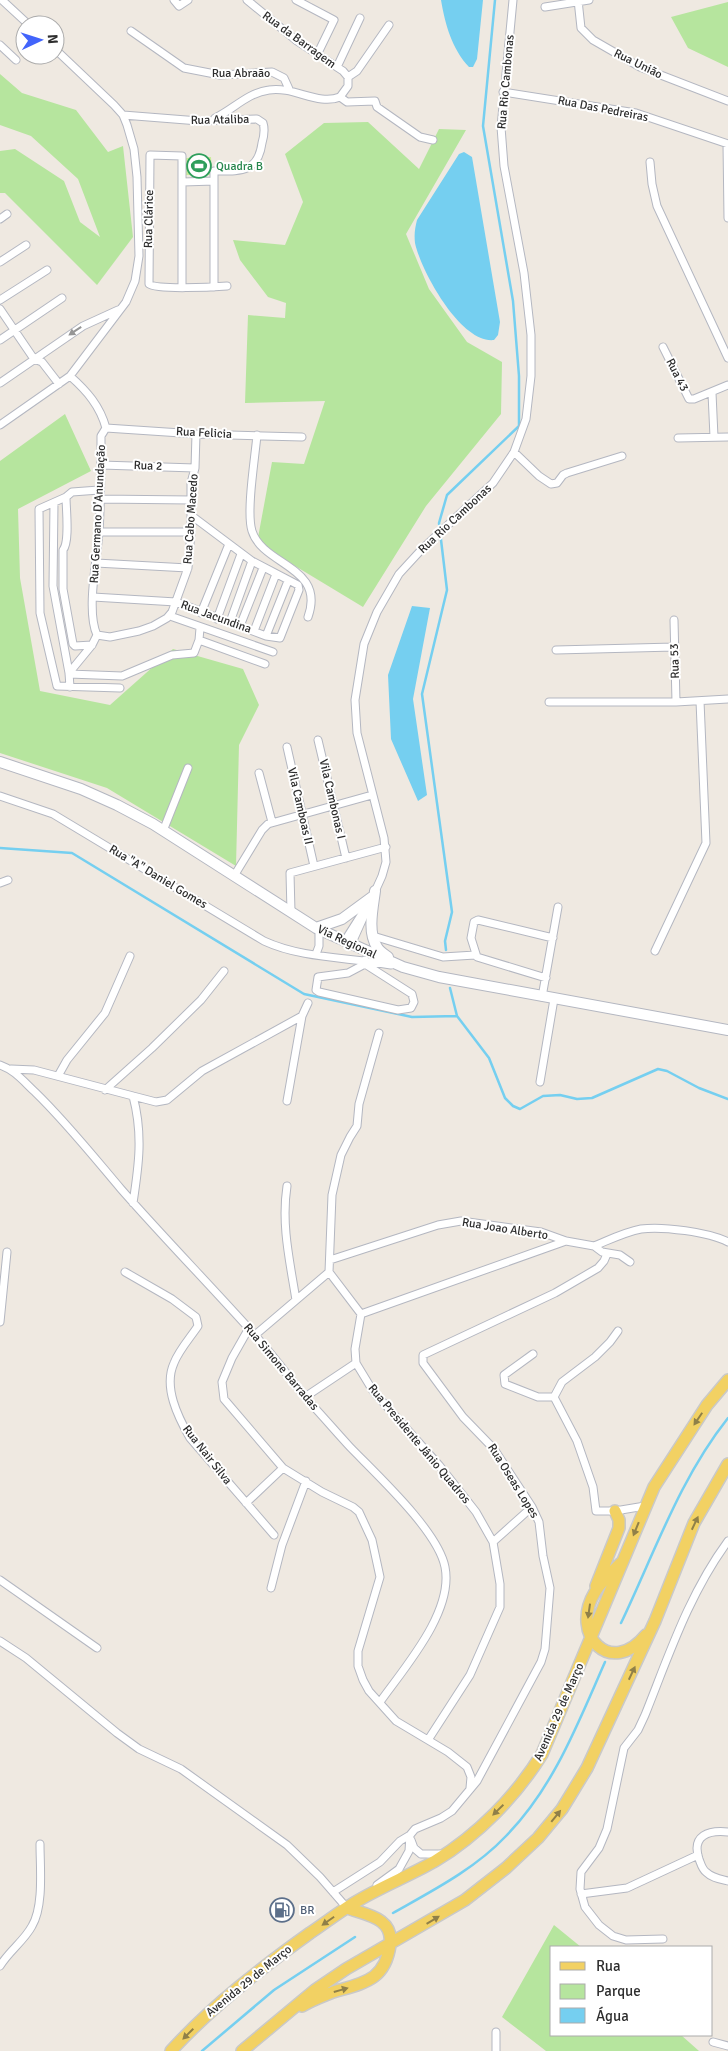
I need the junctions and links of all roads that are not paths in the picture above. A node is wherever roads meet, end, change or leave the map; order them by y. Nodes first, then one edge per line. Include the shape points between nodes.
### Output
1 (2, 0) edge
2 (174, 0) edge
3 (188, 0) edge
4 (247, 0) edge
5 (296, 0) edge
6 (513, 0) edge
7 (588, 0) edge
8 (577, 1) edge
9 (546, 6) dead end
10 (18, 15) edge
11 (360, 18) dead end
12 (389, 24) dead end
13 (131, 31) dead end
14 (0, 45) edge
15 (317, 55) junction
16 (15, 59) edge
17 (65, 59) edge
18 (337, 67) junction
19 (348, 79) junction
20 (289, 89) junction
21 (503, 92) junction
22 (340, 98) junction
23 (728, 101) edge
24 (123, 115) junction
25 (212, 120) junction
26 (433, 140) dead end
27 (728, 144) edge
28 (650, 162) dead end
29 (214, 181) junction
30 (183, 182) junction
31 (7, 214) dead end
32 (728, 218) edge
33 (0, 219) edge
34 (26, 245) dead end
35 (0, 262) edge
36 (47, 270) dead end
37 (227, 286) dead end
38 (182, 287) junction
39 (214, 287) junction
40 (62, 298) dead end
41 (0, 300) edge
42 (0, 309) edge
43 (119, 310) junction
44 (14, 330) junction
45 (0, 340) edge
46 (663, 347) dead end
47 (728, 358) edge
48 (34, 359) junction
49 (70, 376) junction
50 (0, 383) edge
51 (59, 384) junction
52 (728, 386) edge
53 (712, 393) junction
54 (0, 425) edge
55 (106, 428) junction
56 (196, 434) junction
57 (257, 435) junction
58 (302, 437) dead end
59 (714, 437) junction
60 (728, 437) edge
61 (678, 438) dead end
62 (514, 452) junction
63 (622, 456) dead end
64 (101, 465) junction
65 (195, 468) junction
66 (99, 490) junction
67 (66, 497) junction
68 (99, 499) junction
69 (191, 500) junction
70 (54, 502) junction
71 (192, 516) junction
72 (99, 532) junction
73 (191, 532) junction
74 (229, 544) junction
75 (241, 554) junction
76 (252, 561) junction
77 (96, 563) junction
78 (188, 568) junction
79 (263, 568) junction
80 (276, 574) junction
81 (288, 581) junction
82 (93, 597) junction
83 (176, 602) junction
84 (202, 613) junction
85 (170, 616) junction
86 (308, 616) dead end
87 (217, 618) junction
88 (674, 620) dead end
89 (230, 622) junction
90 (240, 626) junction
91 (200, 628) junction
92 (254, 631) junction
93 (97, 635) junction
94 (266, 636) junction
95 (199, 640) junction
96 (92, 644) junction
97 (674, 647) junction
98 (556, 650) dead end
99 (273, 652) dead end
100 (265, 664) dead end
101 (69, 673) junction
102 (70, 687) junction
103 (120, 688) dead end
104 (728, 699) edge
105 (700, 701) junction
106 (549, 702) dead end
107 (676, 702) junction
108 (318, 740) dead end
109 (287, 747) dead end
110 (0, 762) edge
111 (188, 768) dead end
112 (259, 773) dead end
113 (372, 795) junction
114 (0, 796) edge
115 (334, 806) junction
116 (302, 814) junction
117 (270, 823) junction
118 (163, 830) junction
119 (386, 847) junction
120 (346, 858) junction
121 (314, 866) junction
122 (234, 876) junction
123 (8, 880) dead end
124 (0, 883) edge
125 (372, 898) junction
126 (558, 907) dead end
127 (291, 912) junction
128 (317, 929) junction
129 (373, 936) junction
130 (553, 938) junction
131 (348, 943) junction
132 (655, 950) dead end
133 (316, 954) junction
134 (475, 955) junction
135 (130, 956) dead end
136 (365, 962) junction
137 (400, 966) junction
138 (224, 971) dead end
139 (546, 978) junction
140 (542, 997) junction
141 (554, 999) junction
142 (308, 1003) dead end
143 (302, 1016) junction
144 (728, 1030) edge
145 (379, 1033) dead end
146 (0, 1064) edge
147 (11, 1069) junction
148 (58, 1076) junction
149 (540, 1082) dead end
150 (106, 1090) junction
151 (133, 1096) junction
152 (287, 1101) dead end
153 (287, 1186) dead end
154 (133, 1202) junction
155 (566, 1241) junction
156 (728, 1242) edge
157 (594, 1246) junction
158 (7, 1252) dead end
159 (607, 1254) junction
160 (330, 1260) junction
161 (630, 1262) dead end
162 (125, 1272) dead end
163 (329, 1272) junction
164 (296, 1300) junction
165 (360, 1314) junction
166 (0, 1322) edge
167 (249, 1328) junction
168 (618, 1331) dead end
169 (255, 1335) junction
170 (533, 1354) dead end
171 (356, 1363) junction
172 (728, 1380) edge
173 (305, 1397) junction
174 (554, 1397) junction
175 (728, 1464) edge
176 (283, 1468) junction
177 (306, 1481) junction
178 (246, 1503) junction
179 (645, 1506) junction
180 (532, 1507) junction
181 (615, 1511) junction
182 (274, 1535) dead end
183 (728, 1541) edge
184 (492, 1542) junction
185 (624, 1560) junction
186 (0, 1580) edge
187 (271, 1588) dead end
188 (595, 1591) junction
189 (655, 1621) junction
190 (591, 1639) junction
191 (0, 1641) edge
192 (98, 1648) dead end
193 (380, 1702) junction
194 (428, 1740) junction
195 (467, 1767) junction
196 (484, 1769) junction
197 (470, 1788) junction
198 (728, 1832) edge
199 (410, 1837) junction
200 (40, 1844) dead end
201 (446, 1853) junction
202 (698, 1855) junction
203 (728, 1881) edge
204 (333, 1892) junction
205 (581, 1894) junction
206 (351, 1905) junction
207 (663, 1939) dead end
208 (390, 1944) junction
209 (0, 1966) edge
210 (280, 2017) junction
211 (496, 2032) dead end
212 (713, 2042) dead end
213 (728, 2046) edge
214 (171, 2051) edge
215 (242, 2051) edge
216 (496, 2051) edge

1 - 10 street
2 - 3 street via 181,6
4 - 15 street, Rua da Barragem
5 - 15 street via 334,20
6 - 21 street, Rua Rio Cambonas
7 - 8 street
8 - 9 street
8 - 23 street, Rua União via 581,28 593,40 640,67
11 - 18 street
12 - 19 street
13 - 20 street, Rua Abraão via 184,68 220,75 272,72 284,78
14 - 16 street
15 - 18 street, Rua da Barragem
17 - 24 street
18 - 19 street, Rua da Barragem
19 - 22 street
20 - 22 street via 320,99
20 - 25 street via 254,94
21 - 27 street, Rua Das Pedreiras via 636,113
21 - 62 street, Rua Rio Cambonas via 504,166 524,273 531,335 526,419
22 - 26 street via 347,102 375,101 376,107 417,136
24 - 25 street, Rua Ataliba
24 - 43 street via 134,149 139,256 132,292
25 - 29 street, Rua Ataliba via 257,119 264,128 261,152 255,163 246,169 214,171
27 - 32 street
28 - 47 street via 652,184 662,219
29 - 30 street
29 - 39 street
30 - 38 street
30 - 38 street, Rua Clárice via 182,156 150,155 148,282 154,287
31 - 33 street
34 - 35 street
36 - 41 street
37 - 39 street
38 - 39 street
40 - 44 street
42 - 44 street
43 -> 48 street via 83,326
43 - 49 street
44 - 45 street
44 - 48 street
46 - 53 street, Rua 43 via 689,399
48 - 50 street
48 - 51 street via 42,362
49 - 51 street
49 - 55 street, Rua Germano D'Anundação via 96,404
51 - 54 street
52 - 53 street
53 - 59 street
55 - 56 street, Rua Felicia
55 - 64 street, Rua Germano D'Anundação via 101,436
56 - 57 street, Rua Felicia
56 - 65 street, Rua Cabo Macedo
57 - 58 street, Rua Felicia
57 - 86 street via 250,516 252,533 261,546 306,583 312,600
59 - 60 street
59 - 61 street
62 - 63 street via 539,476 554,484 567,473
62 - 113 street, Rua Rio Cambonas via 485,492 409,562 391,586 371,626 360,660 355,717
64 - 65 street, Rua 2
64 - 66 street, Rua Germano D'Anundação
65 - 69 street, Rua Cabo Macedo
66 - 67 street via 76,491
66 - 68 street, Rua Germano D'Anundação
67 - 70 street
67 - 96 street via 63,589 73,644
68 - 69 street
68 - 72 street, Rua Germano D'Anundação
69 - 71 street, Rua Cabo Macedo
70 - 101 street via 53,586
70 - 102 street via 39,511 40,613 56,684
71 - 73 street, Rua Cabo Macedo
71 - 74 street
72 - 73 street
72 - 77 street, Rua Germano D'Anundação
73 - 78 street, Rua Cabo Macedo
74 - 75 street
74 - 84 street
75 - 76 street
75 - 87 street
76 - 79 street
76 - 89 street
77 - 78 street
77 - 82 street, Rua Germano D'Anundação
78 - 83 street, Rua Cabo Macedo
79 - 80 street
79 - 90 street
80 - 81 street
80 - 92 street
81 - 94 street
81 - 94 street, Rua Jacundina via 298,585 299,590 281,636 278,639
82 - 83 street, Rua Jacundina
82 - 93 street, Rua Germano D'Anundação via 93,627
83 - 84 street, Rua Jacundina
83 - 85 street, Rua Cabo Macedo
84 - 87 street, Rua Jacundina
85 - 91 street
85 - 93 street via 139,631
87 - 89 street, Rua Jacundina
88 - 97 street, Rua 53
89 - 90 street, Rua Jacundina
90 - 92 street, Rua Jacundina
91 - 95 street
91 - 99 street
92 - 94 street, Rua Jacundina
93 - 96 street
95 - 100 street
95 - 101 street via 194,653 172,655 123,676
96 - 101 street
97 - 98 street
97 - 107 street, Rua 53
101 - 102 street
102 - 103 street
104 - 105 street
105 - 107 street
105 - 132 street via 706,843
106 - 107 street
108 - 115 street, Vila Cambonas I
109 - 116 street, Vila Camboas II
110 - 118 main road, Via Regional via 99,796
111 - 118 street
112 - 117 street
113 - 115 street
113 - 119 street, Rua Rio Cambonas
114 - 133 street, Rua "A" Daniel Gomes via 53,814 264,941 295,952
115 - 116 street
115 - 120 street, Vila Cambonas I
116 - 117 street
116 - 121 street, Vila Camboas II
117 - 122 street via 262,830
118 - 122 main road, Via Regional
119 - 120 street
119 - 125 street, Rua Rio Cambonas via 385,869
120 - 121 street
121 - 127 street via 290,873
122 - 127 main road, Via Regional
123 - 124 street
125 - 128 main road via 342,919
125 - 129 main road
125 - 131 street, Rua Rio Cambonas
126 - 130 street
127 - 128 main road, Via Regional
128 - 131 main road, Via Regional
128 - 133 street via 320,946
129 - 134 street via 443,957
129 - 137 main road via 376,946
130 - 134 street via 478,920 474,922 471,938
130 - 139 street
131 - 137 main road, Via Regional
133 - 136 street, Rua "A" Daniel Gomes
134 - 139 street
135 - 148 street via 105,1013
136 - 136 street via 412,994 414,1002 411,1008 398,1010 316,990 318,977 348,973
136 - 137 street, Rua "A" Daniel Gomes
137 - 140 main road, Via Regional
138 - 150 street via 201,1000
139 - 140 street
140 - 141 main road, Via Regional
141 - 144 main road, Via Regional
141 - 149 street
142 - 143 street
143 - 151 street via 202,1071 167,1100 156,1102
143 - 152 street
145 - 160 street via 359,1104 358,1126 341,1155 332,1195
146 - 147 street, Rua Simone Barradas
147 - 148 street
147 - 154 street, Rua Simone Barradas via 46,1102
148 - 150 street
150 - 151 street
151 - 154 street via 139,1118 140,1150
153 - 164 street via 284,1202 286,1241
154 - 167 street, Rua Simone Barradas
155 - 157 street, Rua Joao Alberto
155 - 160 street, Rua Joao Alberto via 541,1232 460,1221
155 - 165 street
156 - 157 street via 717,1236 642,1229
157 - 159 street
158 - 166 street
159 - 161 street via 620,1255
159 - 180 street, Rua Oseas Lopes via 601,1265 555,1293 423,1354 423,1363 455,1407 494,1449
160 - 163 street
162 - 178 street, Rua Nair Silva via 196,1316 198,1326 174,1363 171,1375 174,1404 190,1438
163 - 164 street
163 - 165 street
164 - 169 street
165 - 171 street
167 - 169 street, Rua Simone Barradas
167 - 176 street via 232,1358 222,1390 226,1404
168 - 174 street via 595,1358 562,1382
169 - 173 street, Rua Simone Barradas
170 - 174 street via 504,1375 505,1384 538,1397
171 - 173 street
171 - 184 street, Rua Presidente Jânio Quadros via 372,1391 476,1512
172 -> 179 main road, Avenida 29 de Março via 665,1469
173 - 193 street, Rua Simone Barradas via 433,1539 445,1567 446,1582 436,1617
174 - 181 street via 577,1441 593,1487 596,1511
189 -> 175 main road via 694,1523
176 - 177 street
176 - 178 street
177 - 187 street via 282,1545
177 - 193 street via 354,1507 372,1540 380,1577 358,1658 363,1680
178 - 182 street, Rua Nair Silva
179 - 181 street
179 -> 185 main road, Avenida 29 de Março
180 - 184 street
180 - 196 street, Rua Oseas Lopes via 539,1522 550,1588 545,1649
181 - 188 main road via 619,1528
183 - 205 street via 696,1591 645,1715 624,1748 607,1829 599,1848 581,1872
184 - 194 street, Rua Presidente Jânio Quadros via 500,1584 500,1607 470,1675
185 - 188 main road
185 - 190 main road, Avenida 29 de Março
186 - 192 street
188 -> 190 main road via 588,1616
189 - 190 main road via 645,1637 626,1650 605,1652
208 -> 189 main road via 466,1900 538,1838 562,1809 588,1768
190 -> 201 main road, Avenida 29 de Março via 550,1736 530,1773 508,1800
191 - 204 street via 26,1658 117,1734 139,1749 181,1769 287,1845
193 - 194 street via 396,1721
194 - 195 street
195 - 196 street
195 - 197 street via 471,1777
196 - 197 street, Rua Oseas Lopes
197 - 199 street, Rua Oseas Lopes via 452,1811 414,1828
198 - 202 street via 712,1832 701,1837
199 - 201 street via 421,1854
199 - 204 street, Rua Oseas Lopes via 400,1841 380,1862
199 - 206 street via 408,1854 397,1872
200 - 209 street via 36,1916 32,1927
201 - 206 main road, Avenida 29 de Março
202 - 203 street via 706,1872
202 - 205 street via 627,1888
204 - 206 street
205 - 207 street via 585,1907 613,1936 626,1940
206 - 208 main road via 385,1923 390,1930
206 -> 214 main road, Avenida 29 de Março via 225,1998
208 - 210 main road via 346,1969
210 -> 208 main road via 308,2002 369,1981 384,1964
210 - 215 main road
211 - 216 street
212 - 213 street

